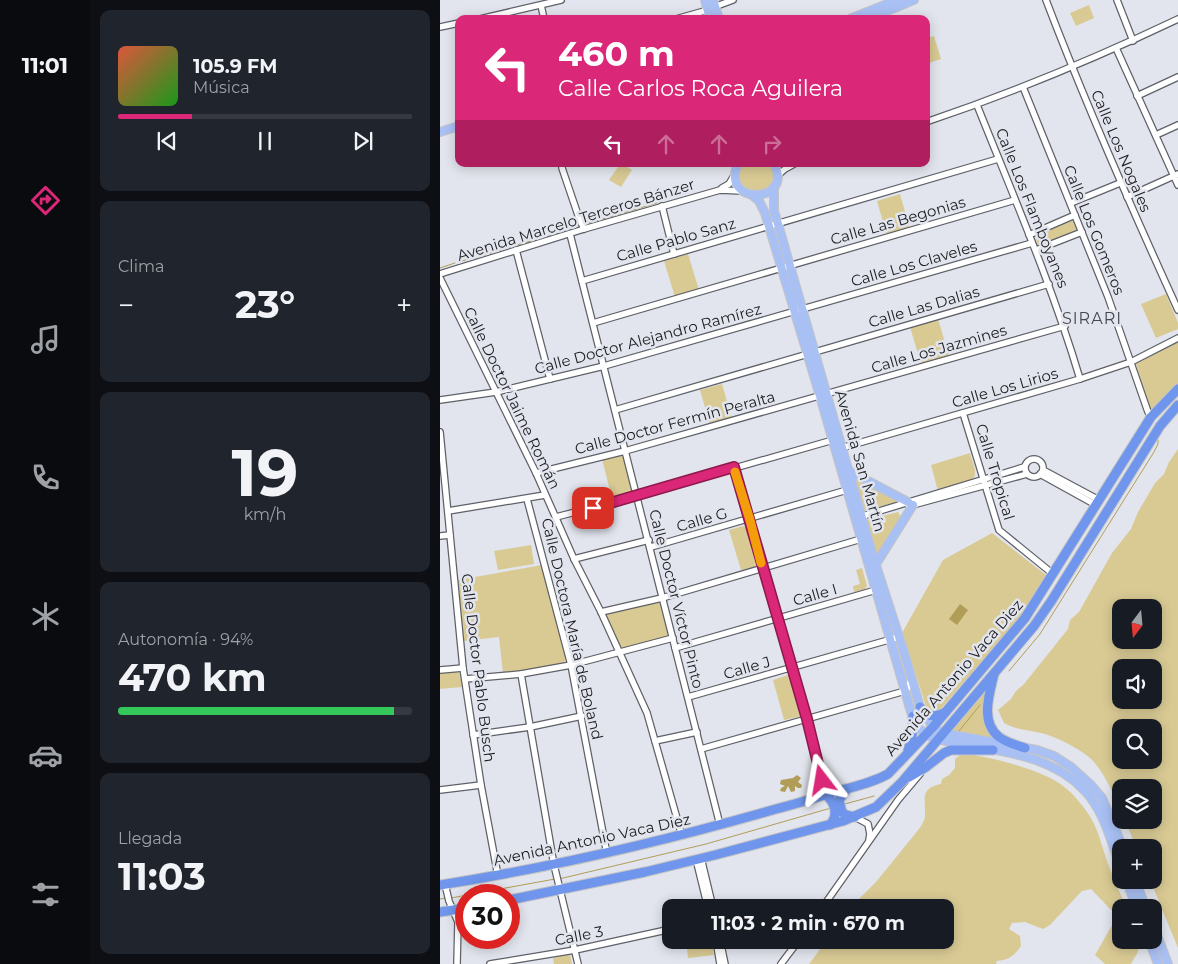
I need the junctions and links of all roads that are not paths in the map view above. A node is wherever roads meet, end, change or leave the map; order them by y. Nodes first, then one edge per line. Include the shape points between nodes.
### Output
1 (561, 0) edge
2 (705, 0) edge
3 (733, 0) edge
4 (897, 0) edge
5 (914, 0) edge
6 (1046, 0) edge
7 (1117, 0) edge
8 (886, 2) edge
9 (541, 5) junction
10 (712, 5) edge
11 (507, 15) edge
12 (543, 15) edge
13 (686, 15) edge
14 (858, 15) edge
15 (878, 15) edge
16 (1178, 19) edge
17 (455, 24) edge
18 (440, 27) edge
19 (1133, 40) junction
20 (1116, 48) junction
21 (1071, 67) junction
22 (1178, 77) edge
23 (1023, 87) junction
24 (1138, 96) junction
25 (977, 105) junction
26 (930, 121) edge
27 (1178, 125) edge
28 (455, 127) edge
29 (440, 132) edge
30 (1156, 135) junction
31 (998, 159) junction
32 (737, 167) edge
33 (776, 167) edge
34 (789, 167) edge
35 (562, 168) dead end
36 (735, 174) junction
37 (1176, 175) edge
38 (778, 176) junction
39 (1120, 183) junction
40 (1178, 185) edge
41 (774, 187) junction
42 (720, 190) junction
43 (742, 191) junction
44 (752, 195) junction
45 (1127, 198) junction
46 (1014, 200) junction
47 (1070, 203) junction
48 (662, 206) junction
49 (1075, 216) junction
50 (778, 224) junction
51 (768, 227) junction
52 (584, 229) junction
53 (1082, 232) junction
54 (570, 234) junction
55 (1029, 235) junction
56 (1032, 243) junction
57 (516, 250) junction
58 (1036, 250) junction
59 (674, 254) junction
60 (789, 266) junction
61 (781, 268) junction
62 (440, 274) edge
63 (440, 278) edge
64 (582, 281) junction
65 (1049, 284) junction
66 (802, 310) junction
67 (1178, 310) edge
68 (793, 312) junction
69 (593, 323) junction
70 (1065, 326) junction
71 (1178, 338) edge
72 (811, 353) junction
73 (1131, 362) junction
74 (604, 366) junction
75 (550, 379) junction
76 (1080, 379) junction
77 (1178, 389) edge
78 (496, 392) junction
79 (823, 395) junction
80 (440, 400) edge
81 (1178, 405) edge
82 (615, 410) junction
83 (1148, 412) dead end
84 (963, 413) junction
85 (440, 432) edge
86 (832, 440) junction
87 (839, 449) junction
88 (626, 451) junction
89 (734, 467) junction
90 (1024, 467) junction
91 (849, 471) junction
92 (1042, 472) junction
93 (536, 473) junction
94 (1026, 474) junction
95 (984, 483) junction
96 (847, 490) junction
97 (545, 495) junction
98 (637, 496) junction
99 (528, 499) junction
100 (1087, 500) junction
101 (1098, 502) junction
102 (908, 504) junction
103 (448, 511) junction
104 (1090, 515) junction
105 (862, 516) junction
106 (556, 517) junction
107 (750, 520) junction
108 (450, 535) junction
109 (440, 536) edge
110 (861, 539) junction
111 (649, 540) junction
112 (651, 548) junction
113 (869, 554) junction
114 (574, 559) junction
115 (876, 564) junction
116 (762, 569) junction
117 (1053, 574) junction
118 (876, 590) junction
119 (662, 598) junction
120 (1052, 600) junction
121 (883, 602) junction
122 (601, 612) junction
123 (777, 619) junction
124 (899, 636) junction
125 (673, 638) junction
126 (890, 640) junction
127 (675, 648) junction
128 (618, 652) junction
129 (571, 665) junction
130 (463, 668) junction
131 (792, 668) junction
132 (440, 670) edge
133 (521, 674) junction
134 (994, 674) junction
135 (465, 679) junction
136 (911, 679) junction
137 (905, 691) junction
138 (688, 697) junction
139 (920, 708) junction
140 (944, 713) junction
141 (582, 716) junction
142 (913, 716) junction
143 (807, 719) junction
144 (530, 727) junction
145 (933, 727) junction
146 (697, 732) junction
147 (925, 734) junction
148 (473, 735) junction
149 (940, 736) junction
150 (655, 741) junction
151 (1025, 748) junction
152 (701, 749) junction
153 (993, 750) junction
154 (906, 757) junction
155 (926, 767) junction
156 (905, 779) junction
157 (481, 786) junction
158 (847, 789) junction
159 (440, 790) edge
160 (826, 795) junction
161 (898, 800) junction
162 (855, 817) junction
163 (720, 825) junction
164 (830, 825) junction
165 (682, 836) junction
166 (1119, 839) edge
167 (870, 840) junction
168 (1112, 844) edge
169 (607, 854) junction
170 (699, 859) junction
171 (554, 868) junction
172 (498, 876) junction
173 (443, 884) edge
174 (560, 889) junction
175 (520, 898) edge
176 (706, 899) edge
177 (710, 899) edge
178 (828, 899) edge
179 (449, 902) junction
180 (455, 904) edge
181 (440, 912) edge
182 (662, 931) edge
183 (1162, 948) edge
184 (718, 949) edge
185 (722, 949) edge
186 (792, 949) edge
187 (1152, 949) edge
188 (575, 950) junction
189 (457, 964) edge
190 (490, 964) edge
191 (578, 964) edge
192 (720, 964) edge
193 (725, 964) edge
194 (781, 964) edge
195 (1158, 964) edge
196 (1168, 964) edge

1 - 9 street
2 - 10 main road
3 - 10 street
4 - 8 main road
5 - 15 main road
6 - 21 street, Calle Los Nogales
7 - 19 street
8 - 14 main road
9 - 11 street
9 - 12 street
10 - 13 street
16 - 19 street
17 - 18 street
19 - 20 street
20 - 21 street
20 - 24 street
21 - 23 street
21 - 39 street, Calle Los Nogales
22 - 24 street
23 - 25 street
23 - 47 street, Calle Los Gomeros
24 - 30 street
25 - 26 street
25 - 31 street, Calle Los Flamboyanes
27 - 30 street
28 - 29 main road
30 - 37 street
31 - 46 street, Calle Los Flamboyanes
31 - 50 street, Calle Pablo Sanz
32 - 36 main road
33 - 38 main road
34 - 38 street
35 - 52 street
36 - 42 street
36 - 43 main road via 736,183
37 - 40 street
37 - 45 street
38 - 41 main road
39 - 45 street, Calle Los Nogales
39 - 47 street
41 - 44 main road via 761,195
41 - 50 main road, Avenida San Martín via 774,211
42 - 43 street, Avenida Marcelo Terceros Bánzer
42 - 48 street, Avenida Marcelo Terceros Bánzer
43 - 44 main road
44 - 51 main road via 762,206
45 - 67 street, Calle Los Nogales
46 - 55 street, Calle Los Flamboyanes
46 - 60 street, Calle Las Begonias
47 - 49 street, Calle Los Gomeros
48 - 52 street, Avenida Marcelo Terceros Bánzer
48 - 59 street
49 - 53 street, Calle Los Gomeros
49 - 55 street
50 - 51 street, Calle Pablo Sanz
50 - 60 main road, Avenida San Martín
51 - 59 street, Calle Pablo Sanz
51 - 61 main road
52 - 54 street, Avenida Marcelo Terceros Bánzer
53 - 58 street
53 - 73 street, Calle Los Gomeros
54 - 57 street, Avenida Marcelo Terceros Bánzer
54 - 64 street, Calle Doctor Víctor Pinto
55 - 56 street, Calle Los Flamboyanes
56 - 58 street, Calle Los Flamboyanes
56 - 66 street, Calle Los Claveles
57 - 62 street, Avenida Marcelo Terceros Bánzer
57 - 75 street
58 - 65 street, Calle Los Flamboyanes
59 - 64 street, Calle Pablo Sanz
60 - 61 street, Calle Las Begonias
60 - 66 main road, Avenida San Martín
61 - 68 main road
61 - 69 street, Calle Las Begonias
63 - 78 street, Calle Doctor Jaime Román
64 - 69 street, Calle Doctor Víctor Pinto
65 - 70 street, Calle Los Flamboyanes
65 - 72 street, Calle Las Dalias
66 - 68 street, Calle Doctor Alejandro Ramírez
66 - 72 main road, Avenida San Martín
68 - 72 main road
68 - 74 street, Calle Doctor Alejandro Ramírez
69 - 74 street, Calle Doctor Víctor Pinto
70 - 76 street, Calle Los Flamboyanes
70 - 79 street, Calle Los Jazmines
71 - 73 street, Calle Los Lirios
72 - 79 main road, Avenida San Martín
72 - 82 street, Calle Las Dalias
73 - 76 street, Calle Los Lirios
73 - 83 street, Calle Los Gomeros
74 - 75 street, Calle Doctor Alejandro Ramírez
74 - 82 street, Calle Doctor Víctor Pinto
75 - 78 street, Calle Doctor Alejandro Ramírez
76 - 84 street, Calle Los Lirios
77 - 101 highway, Avenida Antonio Vaca Diez via 1151,418
78 - 80 street, Calle Doctor Alejandro Ramírez
78 - 93 street, Calle Doctor Jaime Román
79 - 86 main road, Avenida San Martín
79 - 87 main road, Avenida San Martín
79 - 88 street, Calle Doctor Fermín Peralta
81 - 120 highway, Avenida Antonio Vaca Diez via 1160,426
82 - 88 street, Calle Doctor Víctor Pinto
84 - 87 street, Calle Los Lirios
84 - 95 street, Calle Tropical
85 - 103 street, Calle Doctor Pablo Busch
86 - 87 main road, Avenida San Martín
86 - 89 street
87 - 91 main road, Avenida San Martín
87 - 96 main road, Avenida San Martín
88 - 93 street, Calle Doctor Fermín Peralta
88 - 98 street, Calle Doctor Víctor Pinto
89 - 98 street
89 - 107 street
90 - 92 street via 1028,460 1036,458 1042,463
90 - 94 street
90 - 95 street
91 - 102 main road
91 - 105 main road, Avenida San Martín
92 - 94 street via 1033,477
92 - 100 street
92 - 101 street
93 - 97 street, Calle Doctor Jaime Román
94 - 95 street
95 - 102 street
95 - 117 street, Calle Tropical via 999,530
96 - 107 street, Calle G
96 - 110 main road, Avenida San Martín
97 - 99 street
97 - 106 street, Calle Doctor Jaime Román
98 - 106 street
98 - 111 street, Calle Doctor Víctor Pinto
99 - 103 street
99 - 129 street, Calle Doctora María de Boland
100 - 101 street
100 - 104 highway
101 - 104 highway, Avenida Antonio Vaca Diez
102 - 105 street
102 - 115 main road
103 - 108 street, Calle Doctor Pablo Busch
104 - 117 highway, Avenida Antonio Vaca Diez
105 - 113 main road, Avenida San Martín
106 - 114 street, Calle Doctor Jaime Román
107 - 112 street, Calle G
107 - 116 street
108 - 109 street
108 - 130 street, Calle Doctor Pablo Busch
110 - 113 main road, Avenida San Martín
110 - 116 street
111 - 112 street, Calle Doctor Víctor Pinto
111 - 114 street
112 - 119 street, Calle Doctor Víctor Pinto
113 - 115 main road, Avenida San Martín
113 - 118 main road, Avenida San Martín
114 - 122 street, Calle Doctor Jaime Román
115 - 121 main road, Avenida San Martín
116 - 119 street
116 - 123 street
117 - 120 highway via 1060,584
117 - 140 highway, Avenida Antonio Vaca Diez via 1016,629
118 - 121 main road, Avenida San Martín
118 - 123 street, Calle I
119 - 122 street
119 - 125 street, Calle Doctor Víctor Pinto
120 - 134 highway, Avenida Antonio Vaca Diez
121 - 124 main road, Avenida San Martín
121 - 126 main road, Avenida San Martín
122 - 128 street, Calle Doctor Jaime Román
123 - 127 street, Calle I
123 - 131 street
124 - 126 street, Calle J
124 - 136 main road, Avenida San Martín
125 - 127 street, Calle Doctor Víctor Pinto
125 - 128 street
126 - 131 street, Calle J
126 - 137 main road, Avenida San Martín
127 - 138 street, Calle Doctor Víctor Pinto
128 - 129 street
128 - 150 street, Calle Doctor Jaime Román via 647,713
129 - 133 street
129 - 141 street, Calle Doctora María de Boland
130 - 132 street
130 - 135 street, Calle Doctor Pablo Busch
131 - 138 street, Calle J
131 - 143 street
133 - 135 street
133 - 144 street
134 - 149 highway, Avenida Antonio Vaca Diez
134 - 151 highway via 987,708 988,722 999,737
135 - 148 street, Calle Doctor Pablo Busch
136 - 137 street
136 - 139 main road, Avenida San Martín
137 - 142 main road, Avenida San Martín
137 - 143 street
138 - 146 street, Calle Doctor Víctor Pinto
139 - 140 highway via 934,716
139 - 145 main road, Avenida San Martín
140 - 145 highway, Avenida Antonio Vaca Diez
141 - 144 street
141 - 169 street, Calle Doctora María de Boland
142 - 147 main road, Avenida San Martín
142 - 154 highway via 912,738
143 - 152 street
143 - 160 street
144 - 148 street
144 - 171 street
145 - 147 highway, Avenida Antonio Vaca Diez
145 - 149 main road, Avenida San Martín
146 - 150 street
146 - 152 street, Calle Doctor Víctor Pinto
147 - 149 main road
147 - 154 highway, Avenida Antonio Vaca Diez
148 - 157 street, Calle Doctor Pablo Busch
149 - 151 main road
149 - 153 main road
149 - 156 highway, Avenida Antonio Vaca Diez
150 - 165 street, Calle Doctor Jaime Román
151 - 166 main road via 1054,756 1091,785 1102,798
152 - 163 street, Calle Doctor Víctor Pinto
153 - 155 highway via 951,750
153 - 168 main road via 1038,759 1070,776 1093,801
154 - 158 highway, Avenida Antonio Vaca Diez via 880,779
155 - 156 highway
155 - 161 street
156 - 161 street
156 - 162 highway, Avenida Antonio Vaca Diez via 876,807
157 - 159 street
157 - 172 street, Calle Doctor Pablo Busch
158 - 160 highway, Avenida Antonio Vaca Diez
158 - 162 highway via 839,800 841,808 846,815
160 - 163 highway, Avenida Antonio Vaca Diez
160 - 164 highway via 836,813
161 - 167 street
162 - 164 highway, Avenida Antonio Vaca Diez
162 - 167 street via 868,824
163 - 165 highway, Avenida Antonio Vaca Diez
164 - 170 highway, Avenida Antonio Vaca Diez
165 - 169 highway, Avenida Antonio Vaca Diez
167 - 178 street
169 - 171 highway, Avenida Antonio Vaca Diez
170 - 174 highway, Avenida Antonio Vaca Diez
170 - 176 street
170 - 177 street
171 - 172 highway, Avenida Antonio Vaca Diez
171 - 174 street
172 - 173 highway, Avenida Antonio Vaca Diez
173 - 179 street
174 - 175 highway, Avenida Antonio Vaca Diez
174 - 188 street
179 - 180 highway
179 - 181 highway
179 - 189 street via 458,922
182 - 188 street, Calle 3
183 - 196 main road
184 - 192 street
185 - 193 street
186 - 194 street
187 - 195 main road
188 - 190 street, Calle 3
188 - 191 street

